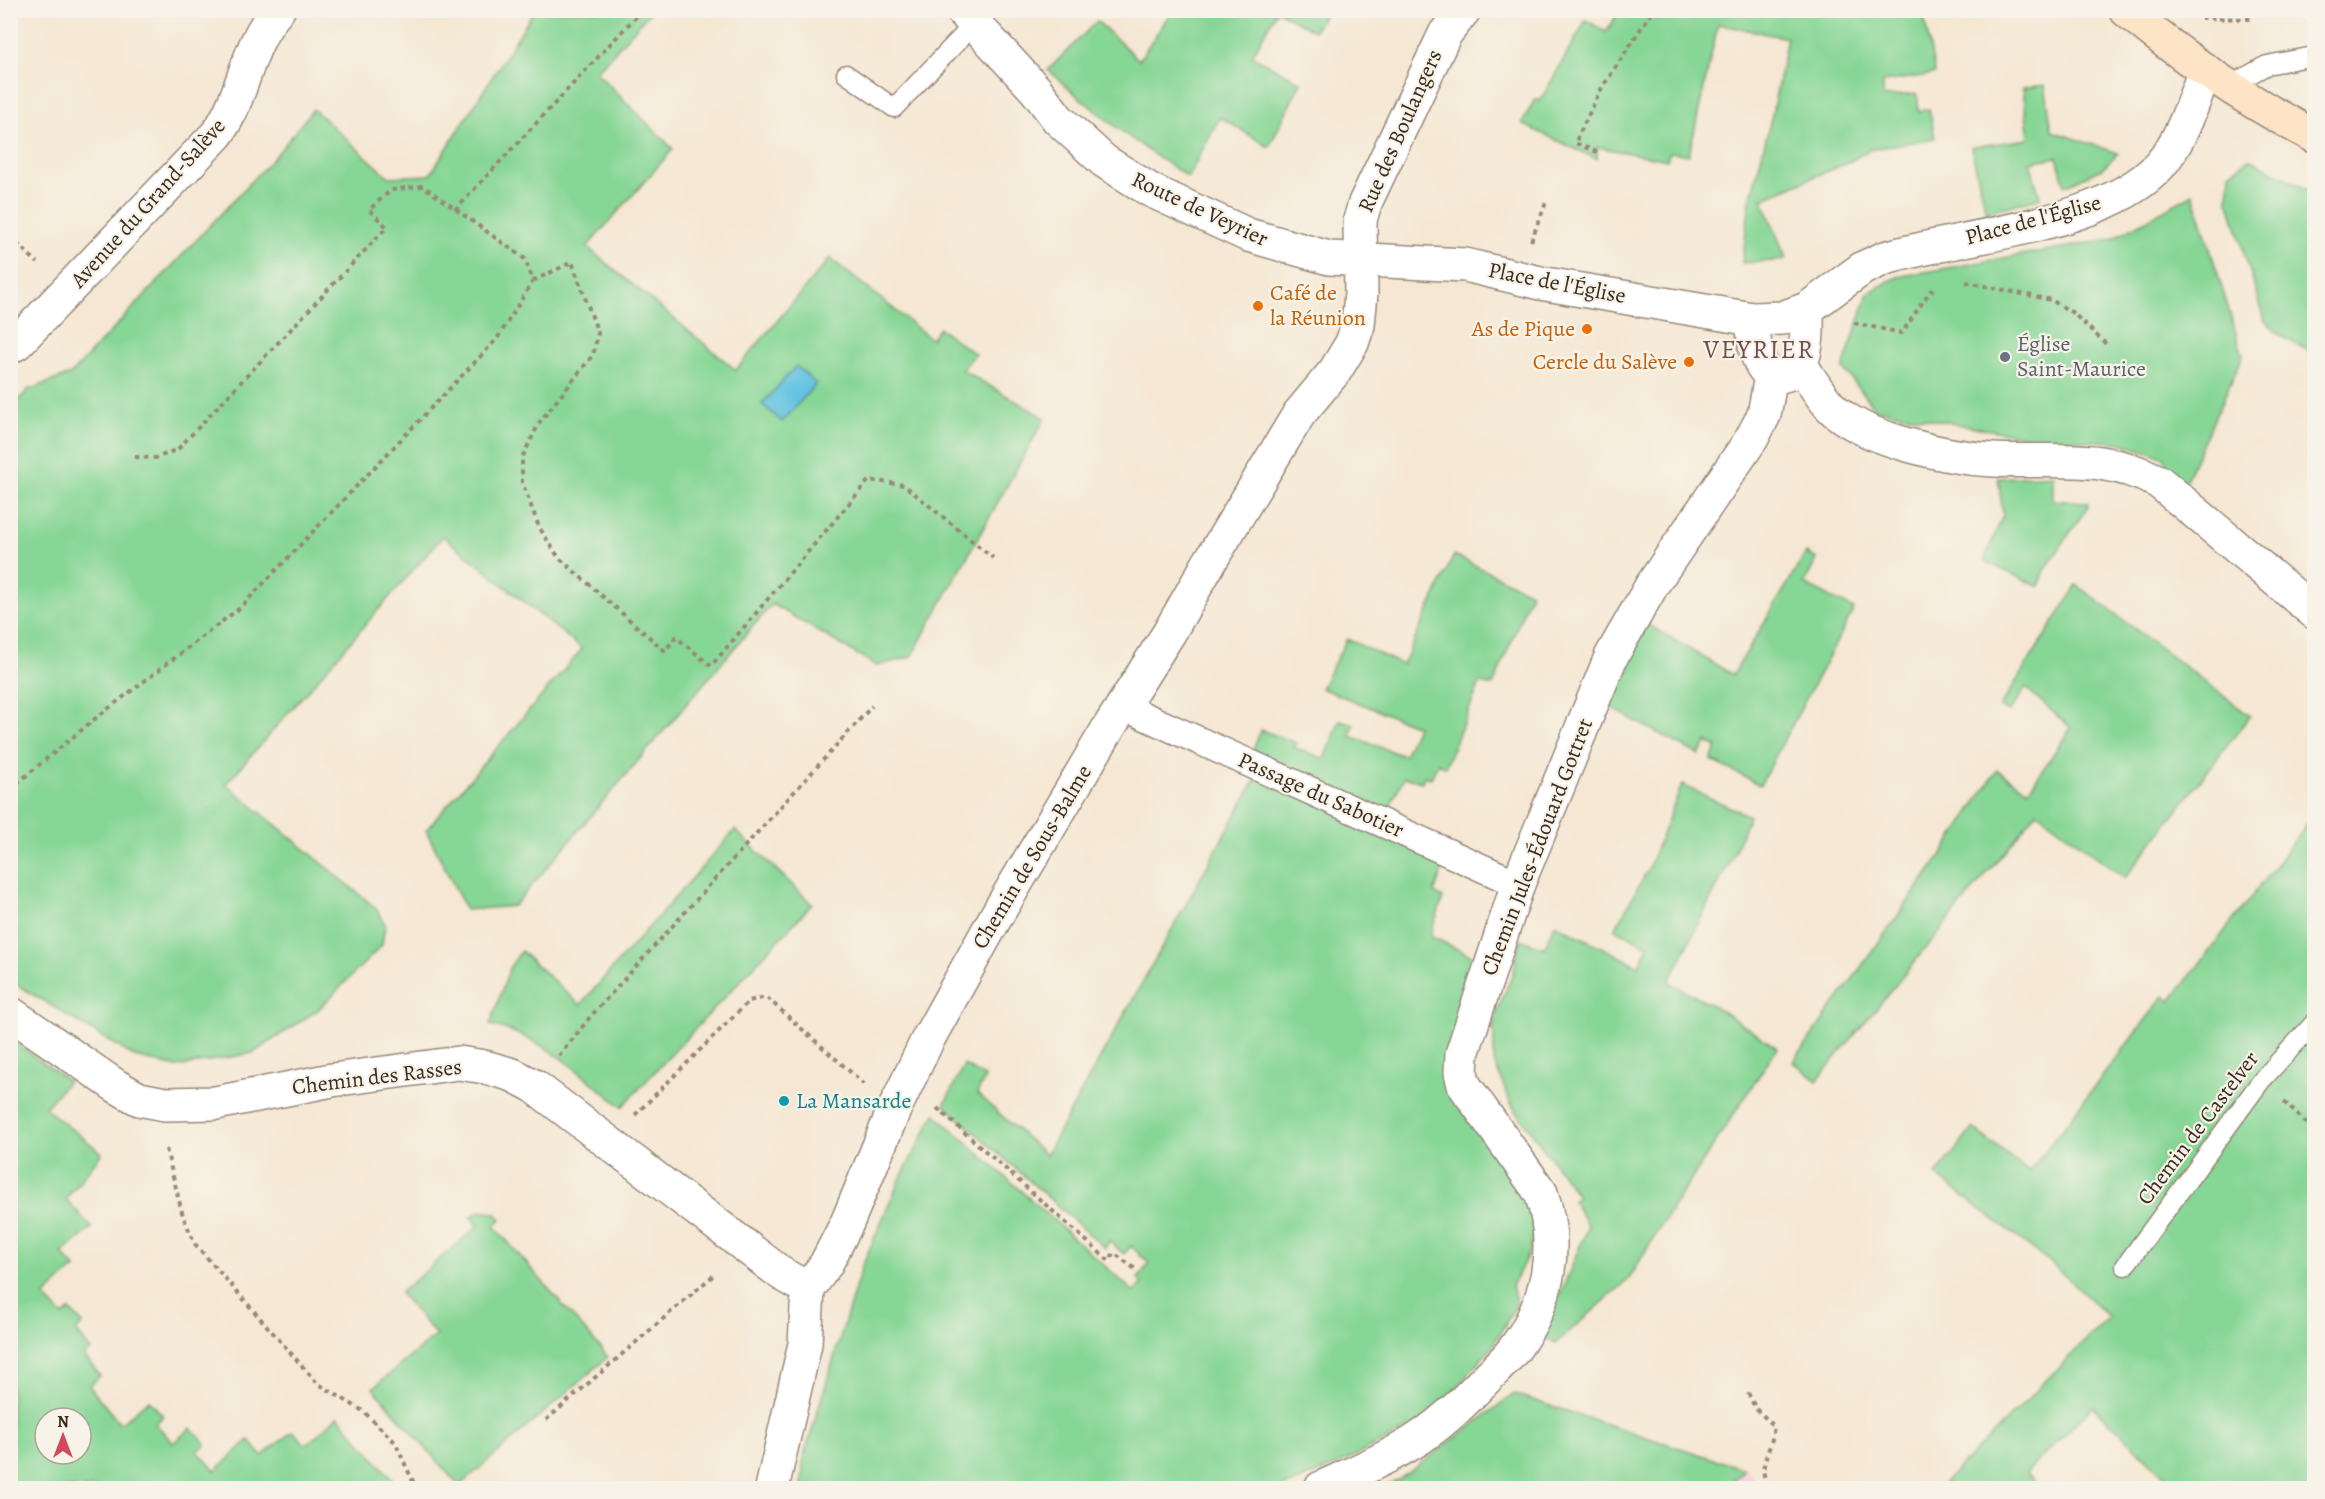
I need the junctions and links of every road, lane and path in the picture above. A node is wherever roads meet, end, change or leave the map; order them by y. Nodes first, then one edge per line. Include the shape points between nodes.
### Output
1 (278, 10) edge
2 (642, 10) edge
3 (1464, 10) edge
4 (1653, 10) edge
5 (2126, 10) edge
6 (968, 17) edge
7 (2314, 56) edge
8 (846, 74) dead end
9 (2217, 78) junction
10 (2314, 136) edge
11 (1597, 152) dead end
12 (455, 210) junction
13 (10, 237) edge
14 (1362, 260) junction
15 (39, 264) dead end
16 (1959, 280) dead end
17 (533, 281) junction
18 (1944, 283) dead end
19 (1807, 309) junction
20 (1752, 319) junction
21 (1854, 323) dead end
22 (2106, 344) dead end
23 (10, 347) edge
24 (1801, 365) junction
25 (1771, 376) junction
26 (134, 457) dead end
27 (993, 558) dead end
28 (2314, 612) edge
29 (872, 706) dead end
30 (1124, 706) junction
31 (10, 789) edge
32 (1518, 884) junction
33 (10, 1013) edge
34 (2314, 1023) edge
35 (553, 1064) dead end
36 (2261, 1081) junction
37 (933, 1105) dead end
38 (894, 1110) junction
39 (634, 1116) dead end
40 (2314, 1130) edge
41 (166, 1149) dead end
42 (2125, 1266) dead end
43 (1135, 1269) dead end
44 (716, 1272) dead end
45 (808, 1289) junction
46 (1748, 1393) dead end
47 (546, 1420) dead end
48 (416, 1488) edge
49 (772, 1488) edge
50 (1321, 1488) edge
51 (1772, 1488) edge
52 (1920, 1488) edge
53 (1937, 1488) edge

1 - 23 street, Avenue du Grand-Salève via 257,41 235,104 217,134
2 - 12 path
3 - 14 street, Rue des Boulangers via 1444,34 1365,203 1359,228
4 - 11 path via 1600,91 1574,145
5 - 9 main road
6 - 8 lane via 894,108
6 - 14 street, Route de Veyrier via 1077,139 1150,190 1248,235 1329,258
7 - 9 lane
9 - 10 main road
9 - 19 street, Place de l'Église via 2173,147 2145,180 2123,194 2063,217 1885,258 1863,268
12 - 17 path via 525,259
12 - 26 path via 423,186 391,190 369,210 387,227 178,449 156,458
13 - 15 path
14 - 20 street, Place de l'Église via 1466,265 1580,290
14 - 30 street, Chemin de Sous-Balme via 1358,325 1352,344 1299,414
16 - 22 path via 2050,300 2073,313
17 - 27 path via 572,262 598,333 593,355 539,423 522,458 522,482 539,528 559,558 665,651 676,637 711,666 869,480 904,485
17 - 31 path via 497,339 241,607
18 - 21 path via 1930,291 1902,333
19 - 20 street, Place de l'Église via 1782,318
19 - 24 street
20 - 25 street via 1755,348
24 - 25 street via 1792,372
24 - 28 street via 1831,407 1851,422 1913,447 1993,460 2084,460 2140,472 2159,482
25 - 32 street, Chemin Jules-Édouard Gottret via 1764,415 1752,438 1652,585 1611,657
29 - 35 path via 591,1016
30 - 32 street, Passage du Sabotier
30 - 38 street, Chemin de Sous-Balme via 952,994
32 - 50 street, Chemin Jules-Édouard Gottret via 1462,1054 1461,1072 1464,1085 1541,1193 1552,1239 1549,1271 1531,1324 1514,1350 1440,1423 1405,1448
33 - 45 street, Chemin des Rasses via 116,1086 139,1099 165,1104 216,1103 332,1080 459,1063 513,1075 534,1086 782,1274
34 - 36 lane, Chemin de Castelver
36 - 40 path
36 - 42 lane, Chemin de Castelver
37 - 43 path via 1109,1261 1114,1253
38 - 39 path via 766,996 749,1001
38 - 45 street, Chemin de Sous-Balme via 847,1223
41 - 48 path via 183,1216 195,1244 317,1383 363,1411 395,1442
44 - 47 path
45 - 49 street via 805,1344
46 - 51 path via 1756,1409 1773,1425 1773,1443 1763,1473
52 - 53 path

